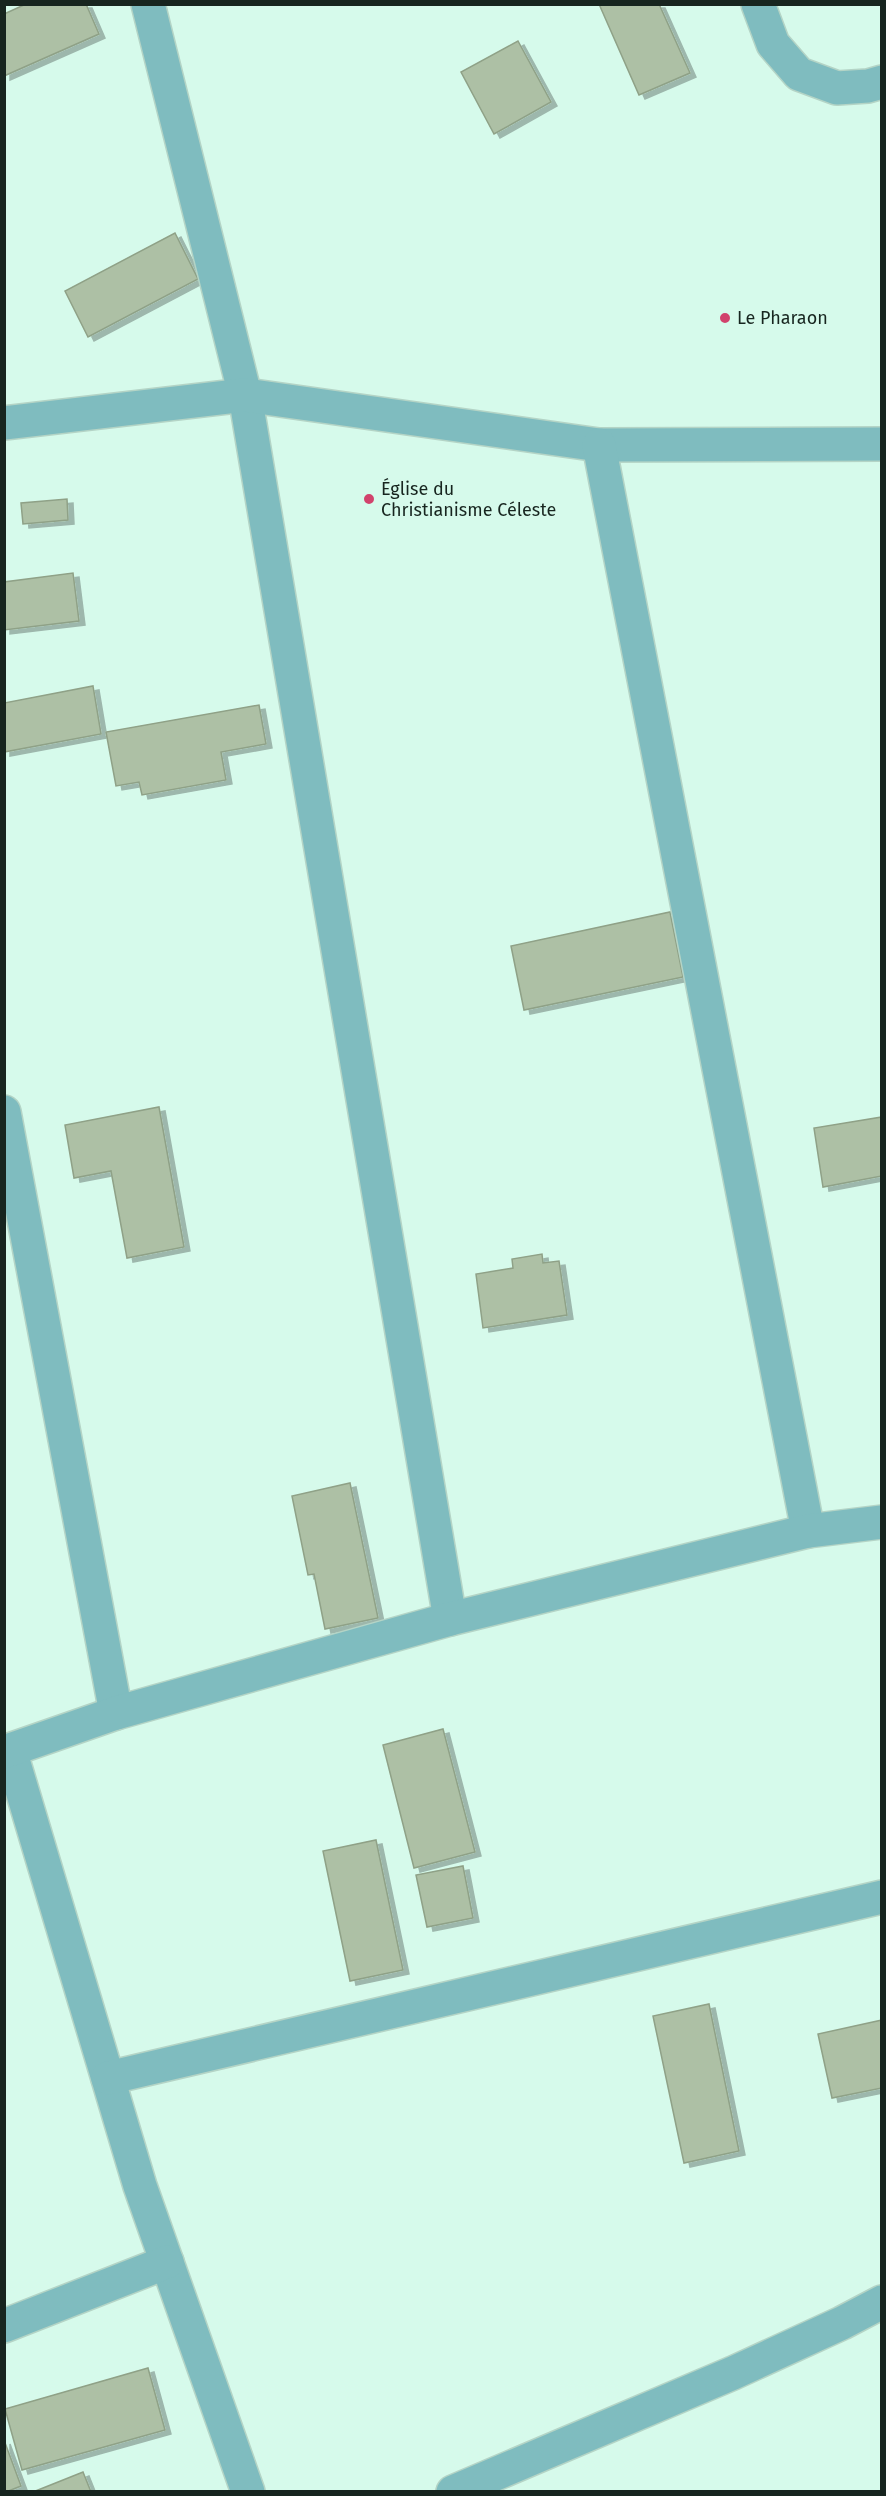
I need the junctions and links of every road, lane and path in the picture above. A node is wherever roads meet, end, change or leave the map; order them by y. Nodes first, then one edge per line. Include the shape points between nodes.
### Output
1 (148, 4) edge
2 (758, 4) edge
3 (882, 82) edge
4 (244, 395) junction
5 (6, 419) edge
6 (882, 444) edge
7 (599, 445) junction
8 (4, 1112) edge
9 (882, 1522) edge
10 (808, 1531) junction
11 (450, 1619) junction
12 (116, 1713) junction
13 (7, 1751) edge
14 (882, 1897) edge
15 (108, 2078) junction
16 (167, 2262) junction
17 (882, 2302) edge
18 (4, 2326) edge
19 (248, 2492) edge
20 (453, 2492) edge

1 - 4 street
2 - 3 street via 773,44 799,74 837,88
4 - 5 street
4 - 7 street
4 - 11 street
6 - 7 street
7 - 10 street
8 - 12 street
9 - 10 street
10 - 11 street
11 - 12 street
12 - 13 street
13 - 15 street
14 - 15 street
15 - 16 street
16 - 18 street
16 - 19 street
17 - 20 street via 733,2373

